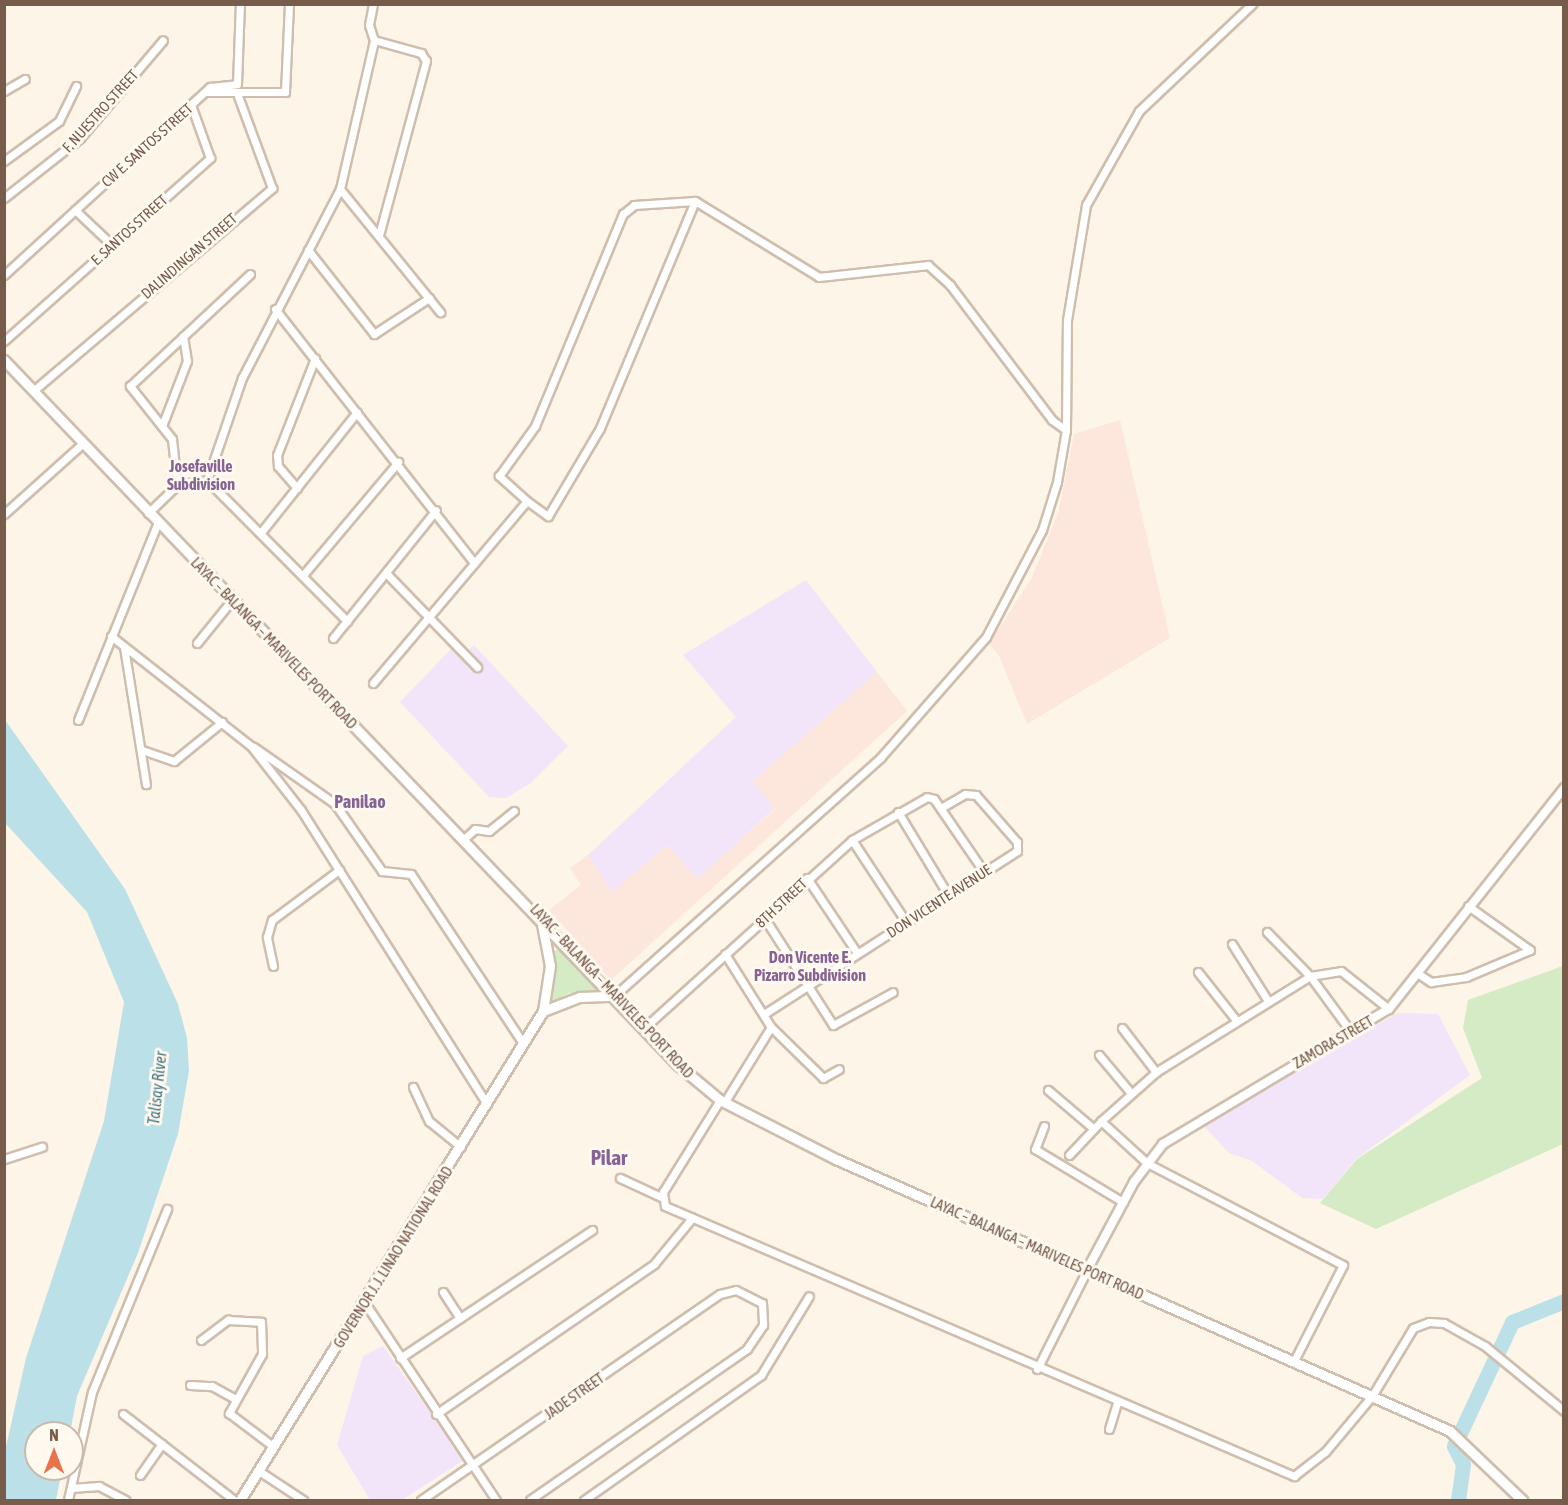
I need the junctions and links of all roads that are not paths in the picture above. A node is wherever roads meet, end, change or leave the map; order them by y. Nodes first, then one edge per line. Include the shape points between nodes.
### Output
1 (240, 4) edge
2 (289, 4) edge
3 (373, 4) edge
4 (1252, 4) edge
5 (163, 40) dead end
6 (374, 40) junction
7 (25, 79) dead end
8 (75, 86) dead end
9 (4, 91) edge
10 (205, 92) junction
11 (238, 96) junction
12 (191, 105) junction
13 (4, 161) edge
14 (340, 189) junction
15 (4, 198) edge
16 (695, 201) junction
17 (75, 210) junction
18 (379, 235) junction
19 (112, 245) junction
20 (308, 250) junction
21 (250, 274) dead end
22 (4, 275) edge
23 (429, 298) junction
24 (275, 309) junction
25 (441, 312) dead end
26 (183, 336) junction
27 (4, 341) edge
28 (315, 358) junction
29 (4, 360) edge
30 (33, 391) junction
31 (357, 412) junction
32 (162, 426) junction
33 (1066, 430) junction
34 (81, 445) junction
35 (398, 462) junction
36 (207, 480) junction
37 (177, 485) junction
38 (297, 488) junction
39 (526, 501) junction
40 (436, 510) junction
41 (148, 513) junction
42 (4, 514) edge
43 (157, 524) junction
44 (262, 531) junction
45 (474, 563) junction
46 (386, 573) junction
47 (303, 575) junction
48 (232, 600) junction
49 (432, 615) junction
50 (347, 621) junction
51 (111, 636) junction
52 (333, 638) dead end
53 (197, 643) dead end
54 (124, 647) junction
55 (477, 667) dead end
56 (373, 683) dead end
57 (78, 720) dead end
58 (222, 722) junction
59 (251, 746) junction
60 (142, 750) junction
61 (146, 784) dead end
62 (1563, 788) edge
63 (941, 808) junction
64 (514, 812) dead end
65 (898, 812) junction
66 (465, 838) junction
67 (852, 840) junction
68 (339, 870) junction
69 (984, 872) junction
70 (807, 878) junction
71 (948, 895) junction
72 (1468, 906) junction
73 (539, 914) junction
74 (765, 919) junction
75 (906, 922) junction
76 (1267, 932) dead end
77 (1232, 944) dead end
78 (857, 953) junction
79 (725, 954) junction
80 (273, 966) dead end
81 (1198, 972) dead end
82 (1418, 973) junction
83 (1310, 976) junction
84 (807, 986) junction
85 (893, 992) dead end
86 (614, 996) junction
87 (1268, 1001) junction
88 (1389, 1009) junction
89 (543, 1011) junction
90 (764, 1014) junction
91 (1236, 1020) junction
92 (771, 1027) junction
93 (644, 1028) junction
94 (1122, 1028) dead end
95 (1351, 1032) junction
96 (523, 1043) junction
97 (1100, 1056) dead end
98 (839, 1069) dead end
99 (1155, 1072) junction
100 (413, 1087) dead end
101 (1048, 1090) dead end
102 (1130, 1092) junction
103 (722, 1102) junction
104 (487, 1104) junction
105 (1101, 1121) junction
106 (1044, 1126) dead end
107 (1094, 1129) junction
108 (42, 1147) dead end
109 (461, 1147) junction
110 (1070, 1155) dead end
111 (4, 1159) edge
112 (1147, 1163) junction
113 (620, 1178) dead end
114 (661, 1197) junction
115 (1123, 1202) junction
116 (166, 1209) dead end
117 (692, 1218) junction
118 (592, 1230) dead end
119 (1087, 1270) junction
120 (443, 1292) dead end
121 (809, 1296) dead end
122 (364, 1303) junction
123 (460, 1318) junction
124 (201, 1340) dead end
125 (400, 1358) junction
126 (1295, 1359) junction
127 (1037, 1369) junction
128 (190, 1385) dead end
129 (1372, 1396) junction
130 (234, 1398) junction
131 (1117, 1403) junction
132 (1563, 1411) edge
133 (123, 1413) dead end
134 (436, 1414) junction
135 (1109, 1430) dead end
136 (162, 1444) junction
137 (274, 1447) junction
138 (472, 1467) junction
139 (259, 1471) junction
140 (140, 1475) dead end
141 (71, 1488) junction
142 (68, 1500) edge
143 (125, 1500) edge
144 (234, 1500) edge
145 (240, 1500) edge
146 (303, 1500) edge
147 (421, 1500) edge
148 (496, 1500) edge
149 (530, 1500) edge
150 (584, 1500) edge
151 (1522, 1500) edge

1 - 10 street, CW E. SANTOS STREET via 238,81
2 - 11 street via 285,92
3 - 6 street via 369,26
4 - 33 street via 1139,111 1086,206 1067,320
5 - 15 street, F. NUESTRO STREET via 80,138
6 - 14 street
6 - 18 street via 421,53 426,61
7 - 9 street
8 - 13 street via 59,121
10 - 11 street
10 - 12 street, CW E. SANTOS STREET
11 - 30 street, DALINDINGAN STREET via 272,180 270,192
12 - 17 street, CW E. SANTOS STREET
12 - 19 street, E. SANTOS STREET via 212,155
14 - 18 street
14 - 20 street
16 - 33 street via 797,269 819,277 910,264 938,270 1052,420
16 - 39 street via 600,429 548,516
16 - 39 street via 642,203 623,214 536,426 500,476
17 - 19 street
17 - 22 street, CW E. SANTOS STREET
18 - 23 street
19 - 27 street, E. SANTOS STREET
20 - 23 street via 374,334
20 - 24 street
21 - 26 street
23 - 25 street
24 - 28 street
24 - 36 street via 242,378
26 - 32 street via 187,361
26 - 32 street via 130,386
28 - 31 street
28 - 38 street via 277,454 278,466
29 - 30 main road, LAYAC – BALANGA – MARIVELES PORT ROAD
30 - 34 main road, LAYAC – BALANGA – MARIVELES PORT ROAD
31 - 35 street
31 - 38 street
32 - 37 street via 176,447
33 - 86 street via 1042,530 966,664 881,756
34 - 41 main road, LAYAC – BALANGA – MARIVELES PORT ROAD
34 - 42 street
35 - 40 street
35 - 47 street
36 - 37 street
36 - 44 street
37 - 41 street
38 - 44 street
39 - 45 street
40 - 45 street
40 - 46 street
41 - 43 main road, LAYAC – BALANGA – MARIVELES PORT ROAD
43 - 48 main road, LAYAC – BALANGA – MARIVELES PORT ROAD
43 - 51 street
44 - 47 street
45 - 49 street
46 - 49 street
46 - 50 street
47 - 50 street
48 - 53 street
48 - 66 main road, LAYAC – BALANGA – MARIVELES PORT ROAD
49 - 55 street
49 - 56 street
50 - 52 street
51 - 54 street
51 - 57 street
54 - 58 street
54 - 60 street
58 - 59 street
58 - 60 street via 174,762
59 - 68 street
59 - 96 street via 334,804 382,871 411,874
60 - 61 street
62 - 72 street, ZAMORA STREET
63 - 65 street, 8TH STREET via 931,796
63 - 69 street
63 - 69 street, DON VICENTE AVENUE via 965,794 976,795 1017,842 1017,851
64 - 66 street via 489,831 475,829
65 - 67 street, 8TH STREET
65 - 71 street
66 - 73 main road, LAYAC – BALANGA – MARIVELES PORT ROAD
67 - 70 street, 8TH STREET
67 - 75 street
68 - 80 street via 272,920 267,937
68 - 104 street
69 - 71 street, DON VICENTE AVENUE
70 - 74 street, 8TH STREET
70 - 78 street
71 - 75 street, DON VICENTE AVENUE
72 - 82 street, ZAMORA STREET
72 - 82 street via 1530,950 1467,977 1431,982
73 - 86 main road, LAYAC – BALANGA – MARIVELES PORT ROAD
73 - 89 main road, GOVERNOR J. J. LINAO NATIONAL ROAD via 549,950
74 - 79 street, 8TH STREET
74 - 84 street
75 - 78 street, DON VICENTE AVENUE
76 - 83 street
77 - 87 street
78 - 84 street, DON VICENTE AVENUE
79 - 90 street
79 - 93 street, 8TH STREET
81 - 91 street
82 - 88 street, ZAMORA STREET
83 - 87 street
83 - 88 street via 1341,970
83 - 95 street
84 - 85 street via 833,1025
84 - 90 street, DON VICENTE AVENUE
86 - 89 main road via 580,997
86 - 93 main road, LAYAC – BALANGA – MARIVELES PORT ROAD
87 - 91 street
88 - 95 street, ZAMORA STREET
89 - 96 main road, GOVERNOR J. J. LINAO NATIONAL ROAD
90 - 92 street
91 - 99 street
92 - 98 street via 823,1078
92 - 103 street
93 - 103 main road, LAYAC – BALANGA – MARIVELES PORT ROAD
94 - 99 street
95 - 112 street, ZAMORA STREET via 1186,1125
96 - 104 main road, GOVERNOR J. J. LINAO NATIONAL ROAD
97 - 102 street
99 - 102 street
100 - 109 street via 429,1121
101 - 107 street
102 - 105 street
103 - 114 street
103 - 119 main road, LAYAC – BALANGA – MARIVELES PORT ROAD
104 - 109 main road, GOVERNOR J. J. LINAO NATIONAL ROAD
105 - 107 street
105 - 112 street
106 - 115 street via 1035,1149
107 - 110 street
108 - 111 street
109 - 122 main road, GOVERNOR J. J. LINAO NATIONAL ROAD
112 - 115 street, ZAMORA STREET
112 - 126 street via 1343,1265
113 - 114 street
114 - 117 street via 665,1206
115 - 119 street, ZAMORA STREET
116 - 141 street via 92,1392
117 - 127 street
117 - 134 street via 654,1264
118 - 123 street
119 - 126 main road, LAYAC – BALANGA – MARIVELES PORT ROAD
119 - 127 street
120 - 123 street
121 - 150 street via 761,1375
122 - 125 street
122 - 137 main road, GOVERNOR J. J. LINAO NATIONAL ROAD
123 - 125 street
124 - 130 street via 228,1320 261,1322 262,1354
125 - 134 street
126 - 129 main road, LAYAC – BALANGA – MARIVELES PORT ROAD
127 - 131 street
128 - 130 street via 212,1386
129 - 131 street via 1324,1452 1294,1476
129 - 132 street via 1413,1328 1444,1323 1501,1357
129 - 151 main road, LAYAC – BALANGA – MARIVELES PORT ROAD via 1450,1431 1467,1443
130 - 137 street via 228,1413
131 - 135 street
133 - 136 street
134 - 138 street
136 - 140 street
136 - 144 street
137 - 139 main road, GOVERNOR J. J. LINAO NATIONAL ROAD
138 - 147 street, JADE STREET
138 - 148 street
138 - 149 street, JADE STREET via 727,1290 762,1303 762,1325 747,1349
139 - 145 main road, GOVERNOR J. J. LINAO NATIONAL ROAD
139 - 146 street
141 - 142 street
141 - 143 street via 99,1486

